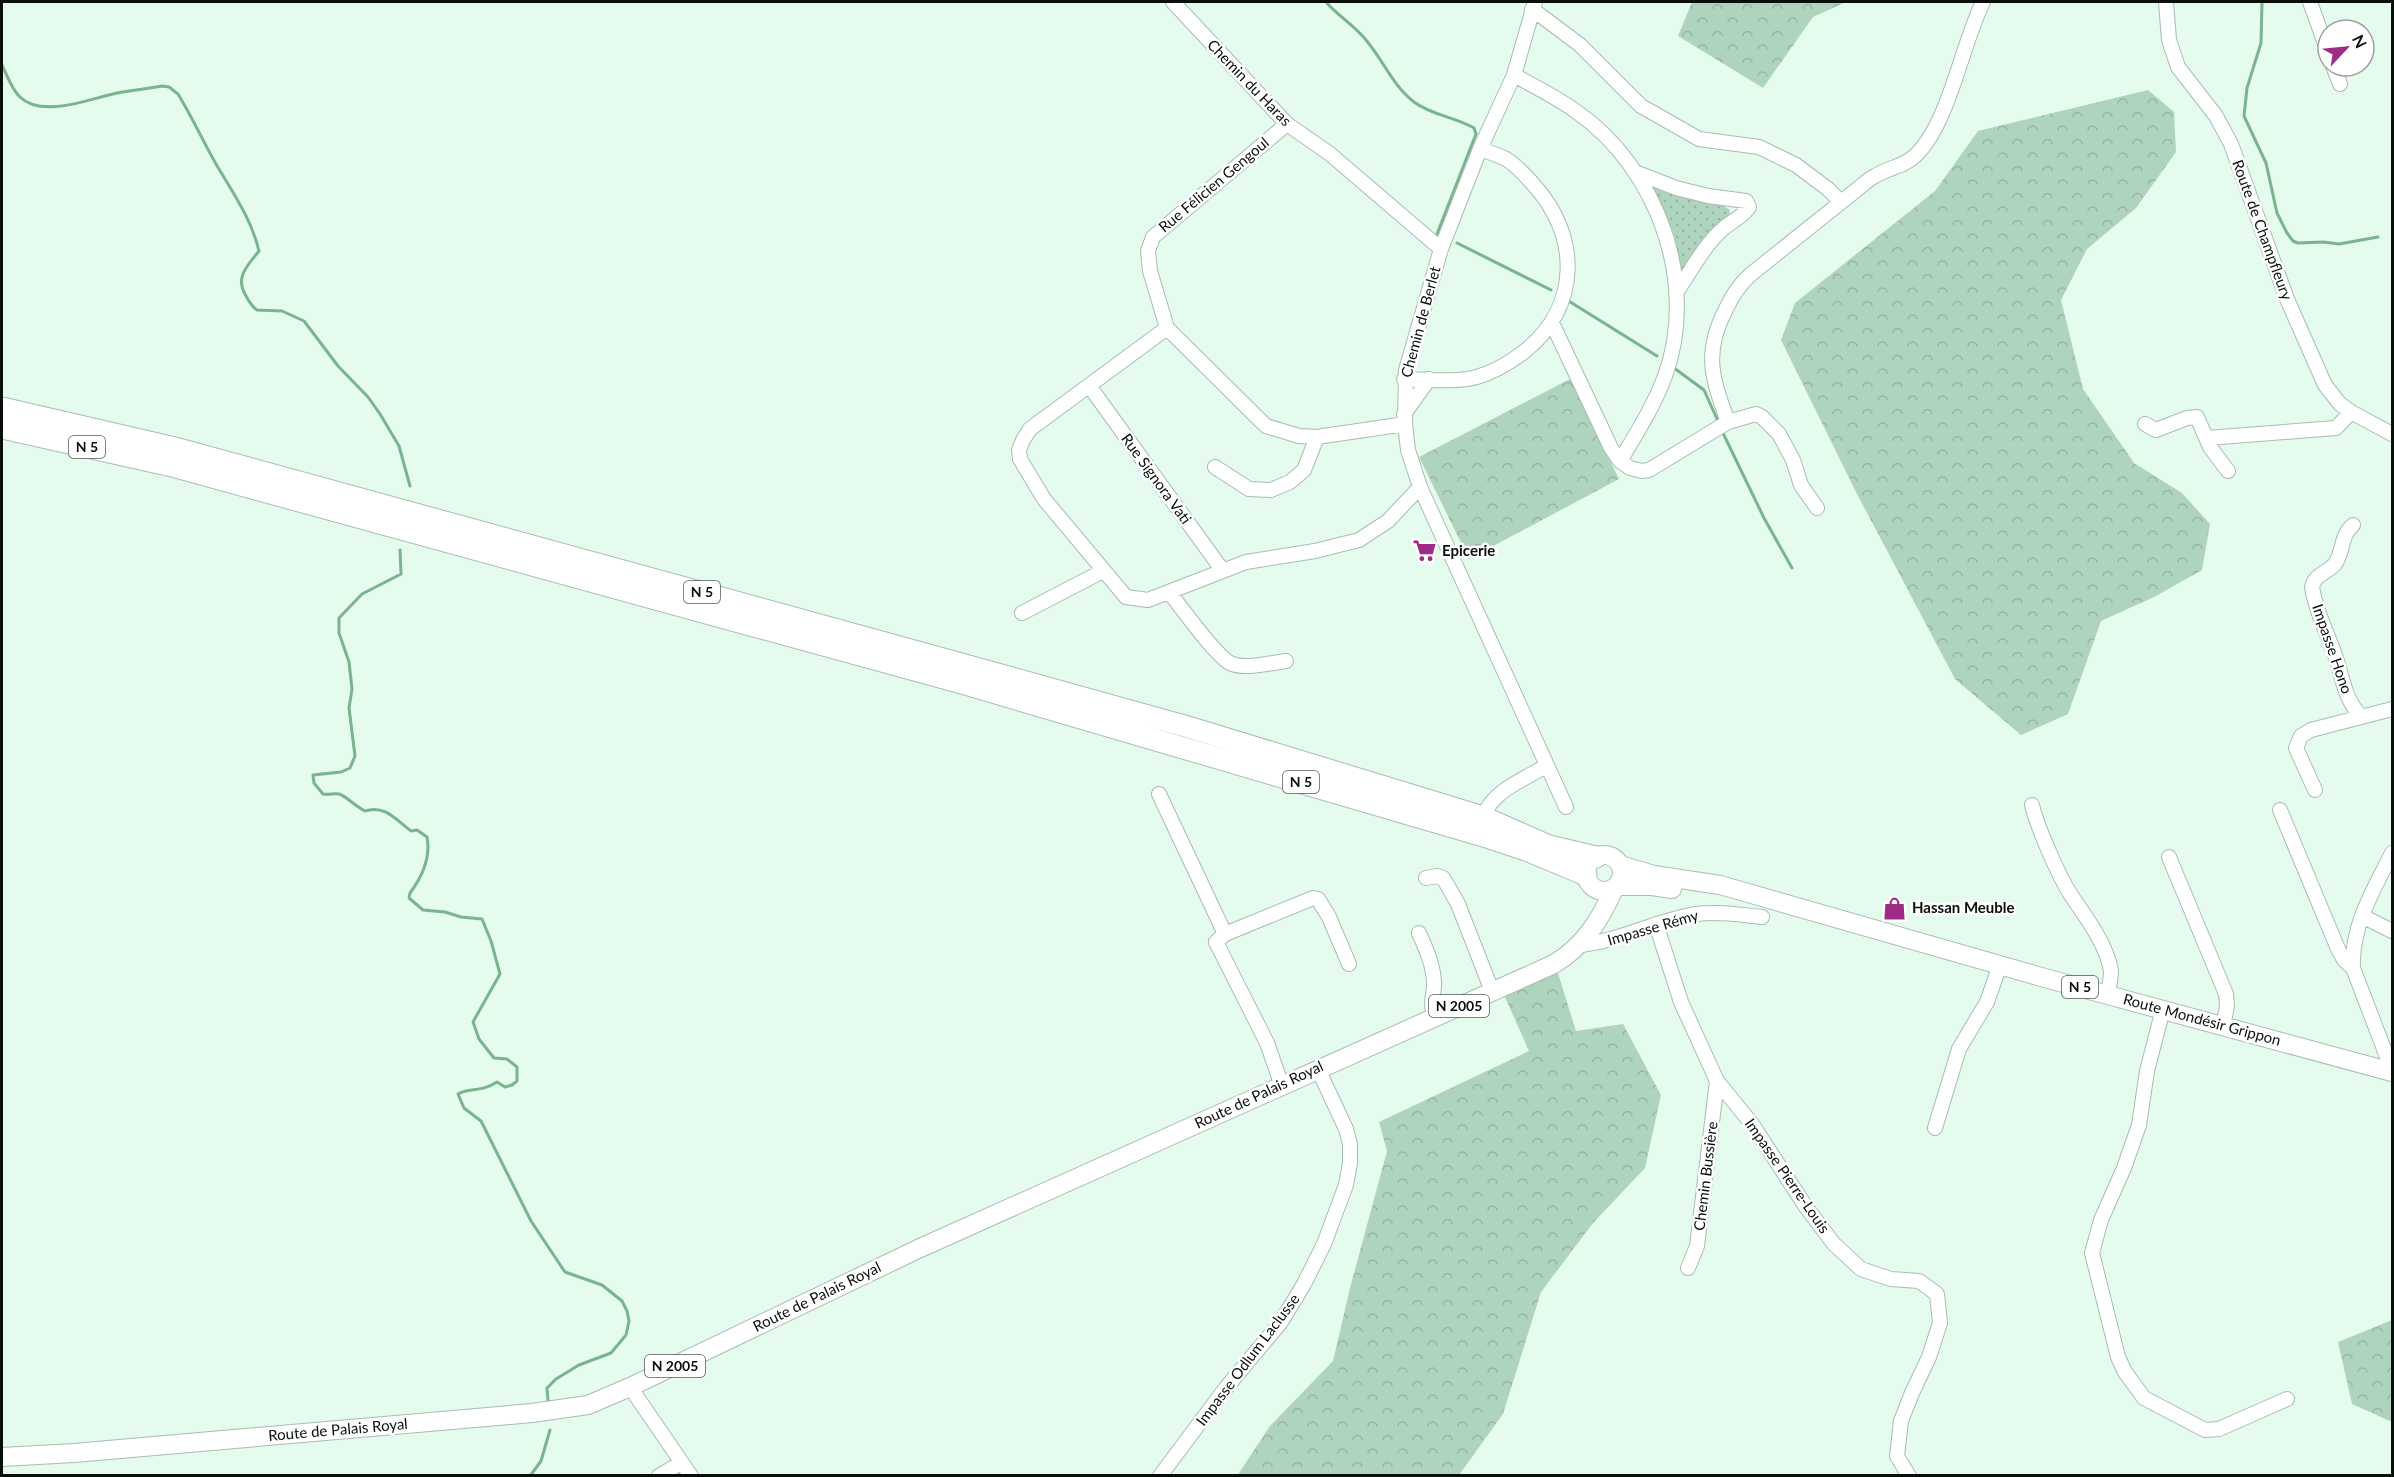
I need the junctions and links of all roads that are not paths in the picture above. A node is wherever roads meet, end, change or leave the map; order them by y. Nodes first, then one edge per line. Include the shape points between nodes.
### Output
1 (1173, 2) edge
2 (1983, 2) edge
3 (2166, 2) edge
4 (2310, 2) edge
5 (1533, 5) edge
6 (2316, 19) edge
7 (1514, 75) junction
8 (2338, 78) edge
9 (2340, 84) dead end
10 (1287, 124) junction
11 (1480, 149) junction
12 (1633, 171) junction
13 (1841, 202) junction
14 (1441, 249) junction
15 (1676, 293) junction
16 (1552, 323) junction
17 (1167, 328) junction
18 (1404, 379) junction
19 (1429, 379) junction
20 (1090, 387) junction
21 (2, 408) edge
22 (2351, 412) junction
23 (1405, 419) junction
24 (1728, 422) junction
25 (2145, 424) dead end
26 (2, 428) edge
27 (2392, 434) edge
28 (1317, 437) junction
29 (2207, 438) junction
30 (1620, 461) junction
31 (1215, 467) dead end
32 (2228, 471) dead end
33 (1420, 487) junction
34 (1817, 508) dead end
35 (2353, 525) dead end
36 (1103, 571) junction
37 (1222, 571) junction
38 (1169, 592) junction
39 (1022, 613) dead end
40 (1286, 661) dead end
41 (2392, 709) edge
42 (2362, 717) junction
43 (1546, 766) junction
44 (2315, 790) dead end
45 (1159, 795) dead end
46 (2032, 805) dead end
47 (1566, 807) dead end
48 (2280, 810) dead end
49 (1482, 817) junction
50 (1521, 848) junction
51 (2392, 853) edge
52 (2169, 857) dead end
53 (1620, 865) junction
54 (1592, 873) junction
55 (1426, 878) dead end
56 (1615, 888) junction
57 (1766, 908) junction
58 (2362, 916) junction
59 (1656, 924) junction
60 (2392, 931) edge
61 (1419, 933) dead end
62 (1220, 938) junction
63 (1580, 945) junction
64 (1349, 964) dead end
65 (2000, 965) junction
66 (2353, 968) junction
67 (1492, 991) junction
68 (2108, 994) junction
69 (2163, 1009) junction
70 (1435, 1016) junction
71 (2223, 1026) junction
72 (1318, 1069) junction
73 (2392, 1071) edge
74 (1717, 1081) junction
75 (1282, 1086) junction
76 (1935, 1128) dead end
77 (1688, 1268) dead end
78 (630, 1387) junction
79 (2286, 1399) dead end
80 (2, 1457) edge
81 (681, 1463) junction
82 (659, 1476) edge
83 (691, 1476) edge
84 (1160, 1476) edge
85 (1909, 1476) edge

1 - 10 street, Chemin du Haras
2 - 13 street via 1927,142 1907,163 1875,176
3 - 22 street, Route de Champfleury via 2169,40 2178,66 2216,116 2320,374 2331,395
4 - 6 street
5 - 7 street, Chemin de Berlet
5 - 13 street via 1641,106 1699,139 1759,147 1786,160
7 - 11 street, Chemin de Berlet
7 - 12 street via 1578,112 1613,144
8 - 9 street
10 - 14 street, Chemin du Haras via 1330,154
10 - 17 street, Rue Félicien Gengoul via 1153,237 1148,251 1150,271
11 - 14 street, Chemin de Berlet
11 - 16 street via 1506,160 1523,174 1549,204 1563,232 1568,276
12 - 15 street via 1665,229 1674,262
12 - 15 street via 1676,188 1746,201 1749,207 1724,228
13 - 24 street via 1742,282 1715,331 1713,381
14 - 18 street, Chemin de Berlet
15 - 30 street via 1676,331 1665,376
16 - 19 street via 1536,342 1497,369 1458,380
16 - 30 street via 1601,430
17 - 20 street
17 - 28 street, Rue Félicien Gengoul via 1266,426
18 - 19 street
18 - 23 street, Chemin de Berlet
19 - 23 street
20 - 36 street via 1030,429 1019,450 1020,459 1044,499
20 - 37 street, Rue Signora Vati
21 - 49 highway, N 5 via 190,452 969,666
22 - 27 street, Route de Champfleury
22 - 29 street via 2336,428
23 - 28 street, Rue Félicien Gengoul
23 - 33 street, Chemin de Berlet via 1408,450
24 - 30 street via 1649,470 1637,470
24 - 34 street via 1756,414 1769,423 1787,448 1801,485
25 - 29 street via 2161,429 2194,416
26 - 50 highway, N 5 via 172,466 964,684
28 - 31 street via 1304,470 1290,482 1271,490 1249,489
29 - 32 street
33 - 37 street via 1388,521 1359,540 1246,562
33 - 43 street, Chemin de Berlet
35 - 42 street, Impasse Hono via 2343,537 2338,559 2317,576 2312,587 2345,689 2353,708
36 - 38 street via 1126,597 1148,600
36 - 39 street
37 - 38 street
38 - 40 street via 1230,663 1244,666
41 - 42 street
42 - 44 street via 2311,730 2297,741 2298,754
43 - 47 street, Chemin de Berlet
43 - 49 street via 1497,795
45 - 62 street
46 - 68 street via 2062,877 2106,956 2111,975
48 - 66 street via 2338,949
49 - 50 highway via 1486,830
49 - 54 highway, N 5 via 1549,846
50 - 54 highway, N 5
51 - 58 street
52 - 71 street via 2226,994
53 - 54 main road, N 5 via 1609,856
53 - 56 main road via 1622,876
53 - 57 main road, Route Mondésir Grippon / N 5 via 1654,875 1720,885
54 - 56 main road, N 5 via 1605,891
54 - 63 main road via 1592,919
55 - 67 street via 1437,876 1449,888
56 - 57 main road, Route Mondésir Grippon / N 5 via 1652,886 1721,896
56 - 63 main road, Route de Palais Royal / N 2005
57 - 59 street, Impasse Rémy via 1698,914
57 - 65 main road, Route Mondésir Grippon / N 5
58 - 60 street
58 - 66 street via 2354,942
59 - 63 street, Impasse Rémy via 1615,940
59 - 74 street, Impasse Pierre-Louis via 1681,1002
61 - 70 street via 1430,958 1434,986 1430,1003
62 - 64 street via 1318,899
62 - 75 street via 1268,1043
63 - 67 main road, Route de Palais Royal / N 2005 via 1554,964
65 - 68 main road, Route Mondésir Grippon / N 5
65 - 76 street via 1987,1002 1959,1049
66 - 73 street
67 - 70 main road, Route de Palais Royal / N 2005
68 - 69 main road, Route Mondésir Grippon / N 5
69 - 71 main road, Route Mondésir Grippon / N 5
69 - 79 street via 2139,1125 2092,1253 2118,1357 2144,1398 2205,1430 2219,1429
70 - 72 main road, Route de Palais Royal / N 2005
71 - 73 main road, Route Mondésir Grippon / N 5
72 - 75 main road, Route de Palais Royal / N 2005
72 - 84 street, Impasse Odlum Laclusse via 1350,1144 1347,1185 1324,1244 1281,1322
74 - 77 street, Chemin Bussière via 1697,1246
74 - 85 street, Impasse Pierre-Louis via 1752,1124 1834,1244 1861,1269 1891,1279 1919,1281 1937,1294 1940,1323 1901,1421 1897,1456
75 - 78 main road, Route de Palais Royal / N 2005 via 918,1249
78 - 80 main road, Route de Palais Royal / N 2005 via 588,1405 532,1413
78 - 81 street
81 - 82 street
81 - 83 street

